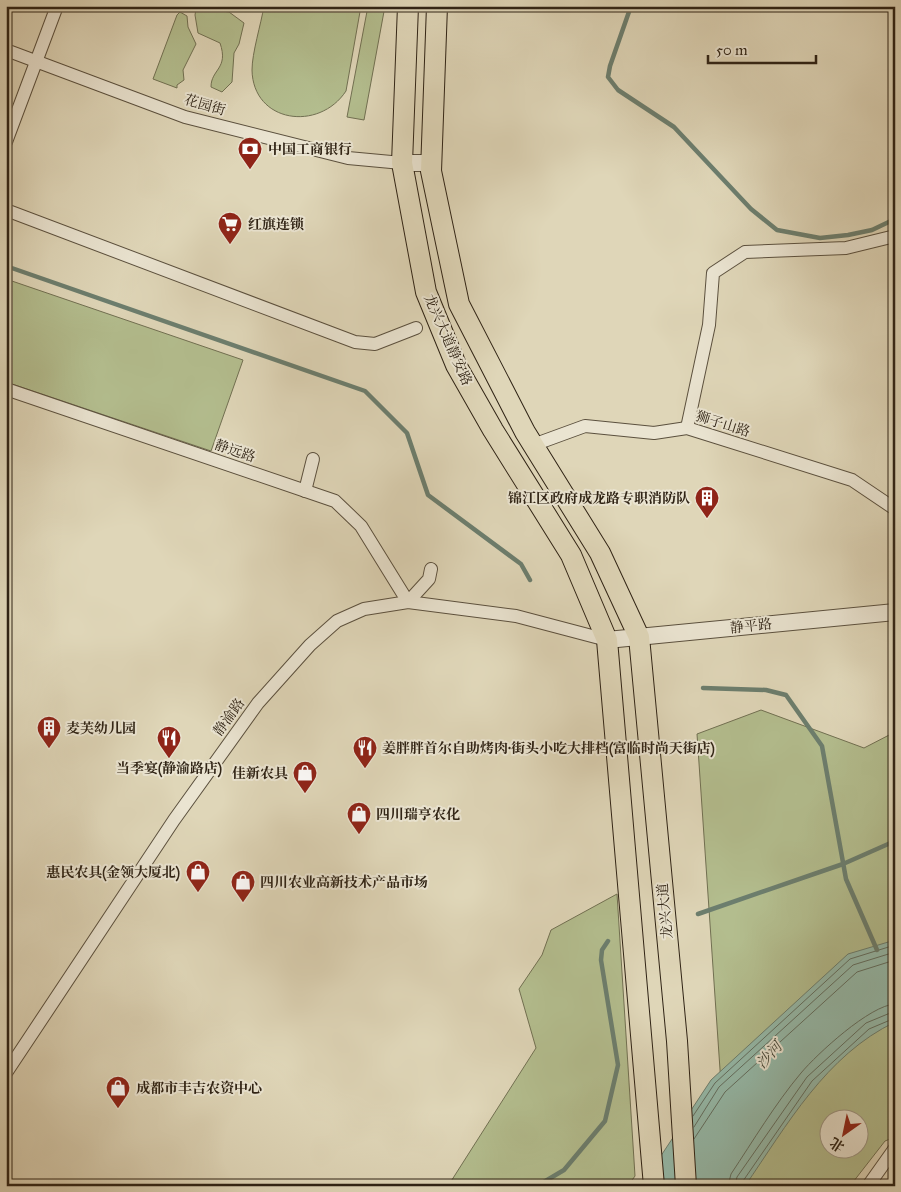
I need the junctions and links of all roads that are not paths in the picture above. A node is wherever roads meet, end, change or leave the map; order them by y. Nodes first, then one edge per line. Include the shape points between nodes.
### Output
1 (57, 6) edge
2 (408, 6) edge
3 (437, 6) edge
4 (6, 50) edge
5 (35, 61) junction
6 (6, 142) edge
7 (402, 162) junction
8 (432, 163) junction
9 (6, 210) edge
10 (895, 236) edge
11 (416, 328) dead end
12 (6, 389) edge
13 (687, 428) junction
14 (533, 445) junction
15 (313, 459) dead end
16 (305, 491) junction
17 (895, 509) edge
18 (431, 569) dead end
19 (408, 602) junction
20 (895, 612) edge
21 (639, 637) junction
22 (607, 640) junction
23 (6, 1073) edge
24 (895, 1148) edge
25 (654, 1186) edge
26 (686, 1186) edge
27 (868, 1186) edge

1 - 5 street
2 - 7 main road, 龙兴大道静安路
3 - 8 main road, 龙兴大道静安路
4 - 5 street, 花园街
5 - 6 street
5 - 7 street, 花园街 via 185,117 348,158
7 - 8 street
7 - 22 main road, 龙兴大道静安路 via 426,292 456,365 571,555
8 - 14 main road, 龙兴大道静安路 via 459,304
9 - 11 street via 355,342 375,344
10 - 13 street via 846,248 745,252 713,273 709,325
12 - 16 street, 静远路
13 - 14 street, 狮子山路 via 654,433 585,426
13 - 17 street, 狮子山路 via 852,480
14 - 21 main road, 龙兴大道静安路 via 598,550
15 - 16 street
16 - 19 street, 静远路 via 335,501 361,526
18 - 19 street via 429,579
19 - 22 street, 静渝路 via 516,616
19 - 23 street, 静渝路 via 364,609 337,621 310,644 258,703 174,820
20 - 21 street, 静平路
21 - 22 street, 静平路
21 - 26 main road, 龙兴大道 via 677,1041
22 - 25 main road
24 - 27 street

